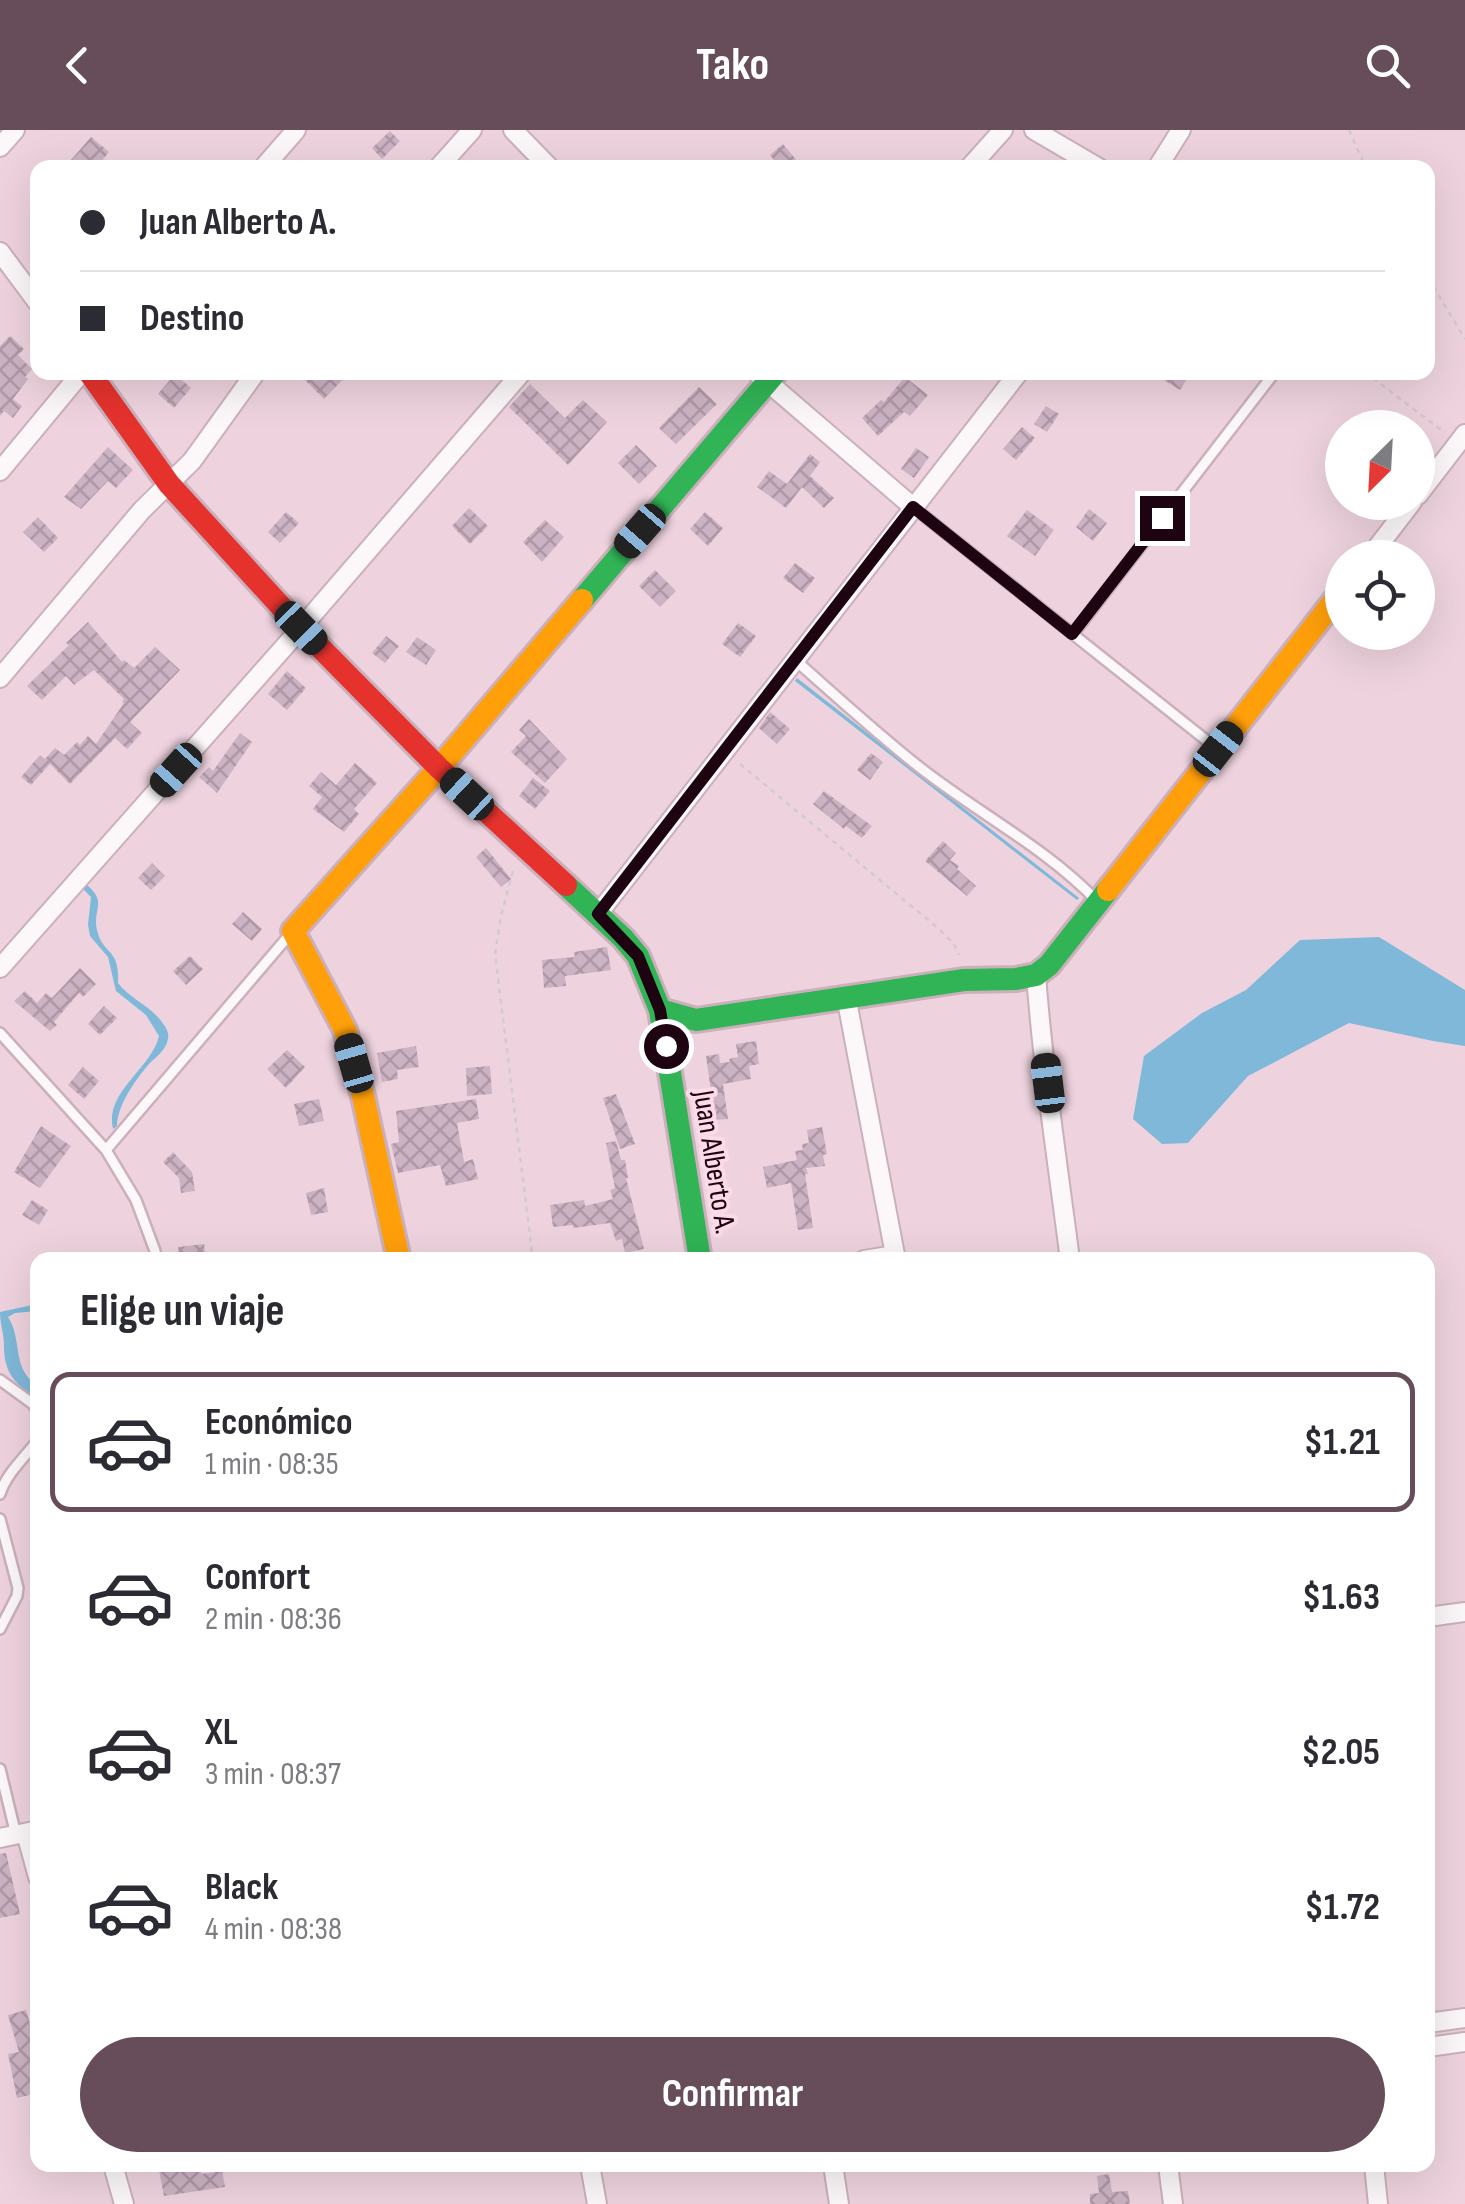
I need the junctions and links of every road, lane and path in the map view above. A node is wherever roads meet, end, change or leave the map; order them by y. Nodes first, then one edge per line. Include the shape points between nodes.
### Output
1 (15, 130) edge
2 (296, 130) edge
3 (472, 130) edge
4 (513, 130) edge
5 (1003, 130) edge
6 (1034, 130) edge
7 (1181, 130) edge
8 (1349, 130) edge
9 (0, 147) edge
10 (270, 160) edge
11 (445, 160) edge
12 (542, 160) edge
13 (975, 160) edge
14 (1085, 160) edge
15 (1163, 160) edge
16 (1362, 160) edge
17 (0, 252) edge
18 (1435, 290) edge
19 (30, 291) edge
20 (1465, 339) edge
21 (78, 380) edge
22 (91, 380) edge
23 (250, 380) edge
24 (515, 380) edge
25 (763, 380) edge
26 (770, 380) edge
27 (1013, 380) edge
28 (1269, 380) edge
29 (1376, 380) edge
30 (1461, 439) edge
31 (0, 471) edge
32 (1435, 473) edge
33 (169, 484) junction
34 (913, 507) junction
35 (1398, 520) edge
36 (1383, 540) edge
37 (1325, 613) edge
38 (301, 628) junction
39 (1072, 634) junction
40 (794, 660) junction
41 (0, 678) edge
42 (1218, 749) junction
43 (724, 750) junction
44 (438, 768) junction
45 (524, 847) junction
46 (1098, 902) junction
47 (598, 914) junction
48 (293, 931) junction
49 (0, 968) edge
50 (1036, 975) junction
51 (964, 980) junction
52 (846, 996) junction
53 (660, 1010) junction
54 (0, 1033) edge
55 (106, 1150) junction
56 (155, 1252) edge
57 (397, 1252) edge
58 (532, 1252) edge
59 (699, 1252) edge
60 (895, 1252) edge
61 (1069, 1252) edge
62 (0, 1380) edge
63 (30, 1402) edge
64 (30, 1450) edge
65 (0, 1494) edge
66 (0, 1519) edge
67 (1465, 1612) edge
68 (1435, 1616) edge
69 (0, 1630) edge
70 (0, 1769) edge
71 (20, 1834) edge
72 (30, 1858) edge
73 (1465, 2018) edge
74 (1435, 2023) edge
75 (1465, 2042) edge
76 (1435, 2046) edge
77 (115, 2172) edge
78 (591, 2172) edge
79 (834, 2172) edge
80 (1169, 2172) edge
81 (1375, 2172) edge
82 (124, 2204) edge
83 (597, 2204) edge
84 (838, 2204) edge
85 (1174, 2204) edge
86 (1378, 2204) edge

1 - 9 street
2 - 10 street
3 - 11 street
4 - 12 street
5 - 13 street
6 - 14 street
7 - 15 street
8 - 16 path
17 - 19 street
18 - 20 path
21 - 31 street
22 - 33 street, Juan Alberto A.
23 - 33 street
24 - 38 street
25 - 44 street
26 - 34 street
27 - 34 street
28 - 39 lane
29 - 30 path
30 - 32 street
33 - 38 street, Juan Alberto A.
33 - 41 street
34 - 39 lane
34 - 40 street
35 - 36 street
37 - 42 street
38 - 44 street, Juan Alberto A.
38 - 49 street
39 - 42 lane
40 - 43 street
40 - 46 lane via 918,766
42 - 46 street
43 - 47 street
43 - 51 path via 939,929 954,944
44 - 45 street, Juan Alberto A.
44 - 48 street
45 - 47 street, Juan Alberto A.
45 - 58 path via 500,916 495,954
46 - 50 street
47 - 53 street, Juan Alberto A. via 638,956
48 - 55 lane
48 - 57 street via 344,1030
50 - 51 street
50 - 61 street
51 - 52 street
52 - 53 street via 696,1020
52 - 60 street
53 - 59 street, Juan Alberto A.
54 - 55 lane
55 - 56 lane via 136,1200
62 - 63 lane
64 - 65 lane
66 - 69 lane via 18,1588
67 - 68 street
70 - 71 lane
71 - 72 street
73 - 74 street
75 - 76 street
77 - 82 street
78 - 83 street
79 - 84 street
80 - 85 street
81 - 86 street

